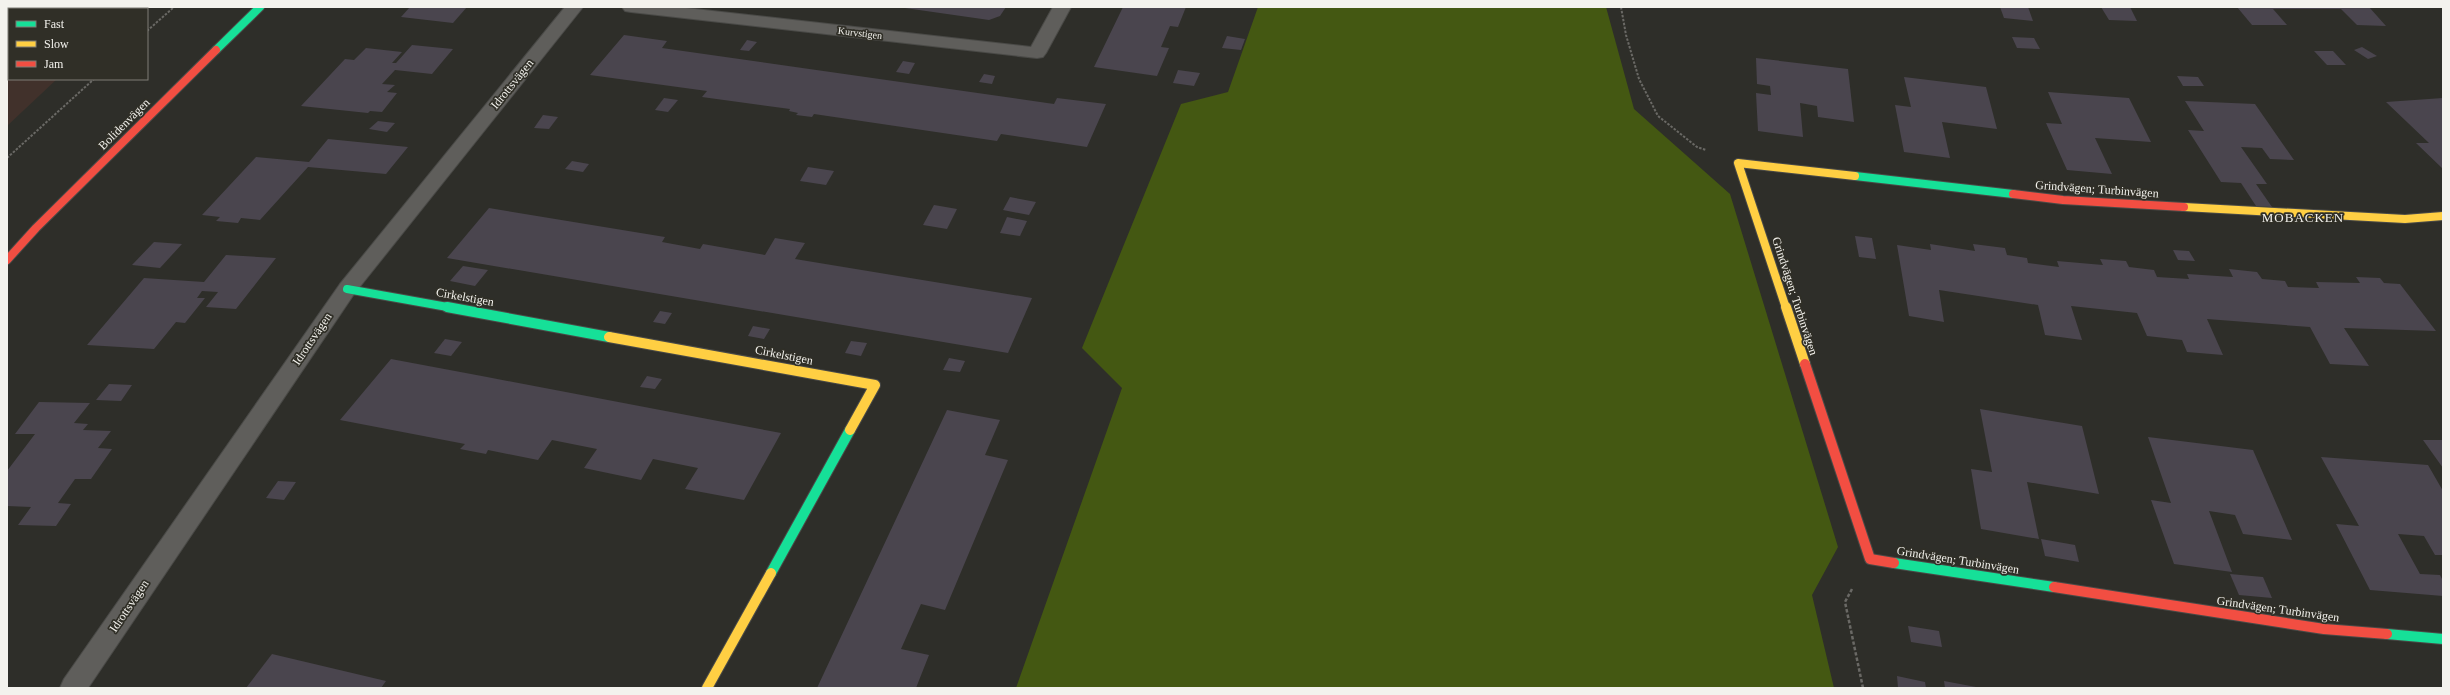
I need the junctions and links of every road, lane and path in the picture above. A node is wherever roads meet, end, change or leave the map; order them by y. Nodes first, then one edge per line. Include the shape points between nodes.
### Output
1 (174, 7) edge
2 (260, 7) edge
3 (574, 7) edge
4 (631, 7) edge
5 (1062, 7) edge
6 (1621, 7) edge
7 (148, 31) edge
8 (93, 80) edge
9 (7, 158) edge
10 (1738, 163) junction
11 (2443, 216) edge
12 (7, 260) edge
13 (347, 289) junction
14 (1870, 559) junction
15 (2443, 639) edge
16 (73, 688) edge
17 (706, 688) edge
18 (1863, 688) edge

1 - 7 path
2 - 12 street, Bolidenvägen via 36,228
3 - 13 street, Idrottsvägen
4 - 5 street, Kurvstigen via 1037,54
6 - 10 path via 1639,79 1658,116 1697,147
8 - 9 path
10 - 11 street, Grindvägen; Turbinvägen via 2063,200 2405,219
10 - 14 street, Grindvägen; Turbinvägen
13 - 16 street, Idrottsvägen
13 - 17 street, Cirkelstigen via 875,384
14 - 15 street, Grindvägen; Turbinvägen via 2324,629
14 - 18 path via 1845,602

